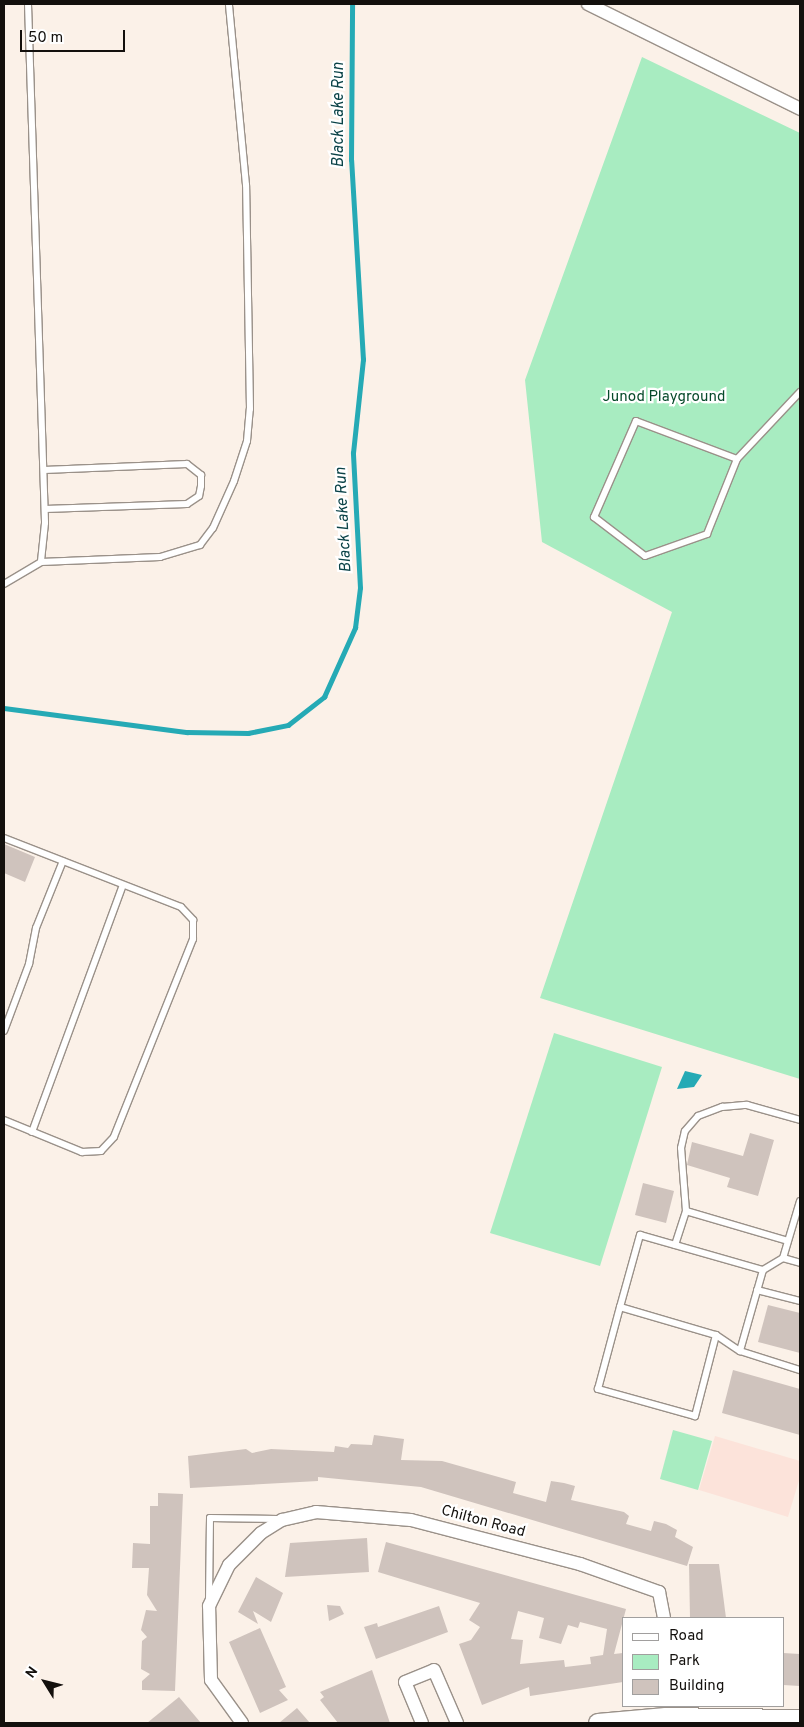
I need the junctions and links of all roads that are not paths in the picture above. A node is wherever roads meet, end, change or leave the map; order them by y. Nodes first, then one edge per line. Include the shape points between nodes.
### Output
1 (28, 4) edge
2 (229, 4) edge
3 (588, 4) edge
4 (800, 109) edge
5 (800, 392) edge
6 (737, 459) junction
7 (44, 470) junction
8 (44, 509) junction
9 (41, 562) junction
10 (4, 584) edge
11 (4, 838) edge
12 (63, 862) junction
13 (124, 885) junction
14 (4, 1031) edge
15 (4, 1120) edge
16 (800, 1120) edge
17 (32, 1132) junction
18 (800, 1201) edge
19 (686, 1211) junction
20 (797, 1223) edge
21 (788, 1241) junction
22 (675, 1245) junction
23 (783, 1258) junction
24 (800, 1263) edge
25 (763, 1270) junction
26 (757, 1290) junction
27 (800, 1301) edge
28 (620, 1307) junction
29 (716, 1335) junction
30 (740, 1351) junction
31 (800, 1370) edge
32 (282, 1520) junction
33 (209, 1606) junction
34 (664, 1617) edge
35 (666, 1712) edge
36 (800, 1719) edge
37 (759, 1720) edge
38 (242, 1723) edge
39 (422, 1723) edge
40 (457, 1723) edge
41 (598, 1723) edge

1 - 7 lane
2 - 9 lane via 246,185 250,409 247,440 234,481 214,528 200,545 160,557
3 - 4 street
5 - 6 lane
6 - 6 lane via 636,421 594,517 645,556 707,534
7 - 8 lane
7 - 8 lane via 186,464 201,475 201,486 199,496 187,504
8 - 9 lane
9 - 10 lane
11 - 12 lane
12 - 13 lane
12 - 14 lane via 36,928 29,964
13 - 17 lane
13 - 17 lane via 181,907 193,920 193,938 114,1138 101,1151 82,1152
15 - 17 lane
16 - 19 lane via 747,1105 722,1107 698,1116 685,1131 681,1148
18 - 20 lane
19 - 21 lane
19 - 22 lane
20 - 21 lane
21 - 23 lane
22 - 25 lane
22 - 28 lane via 640,1235
23 - 24 lane
23 - 25 lane
25 - 26 lane
26 - 27 lane
26 - 30 lane
28 - 29 lane
28 - 29 lane via 598,1389 695,1416
29 - 30 lane
30 - 31 lane
32 - 33 street, Chilton Road via 230,1565
32 - 33 lane via 210,1518
32 - 34 street, Chilton Road via 316,1512 411,1520 580,1564 659,1592
33 - 38 street via 212,1680
35 - 37 street
35 - 41 street
36 - 37 street
39 - 40 street via 405,1682 434,1670

